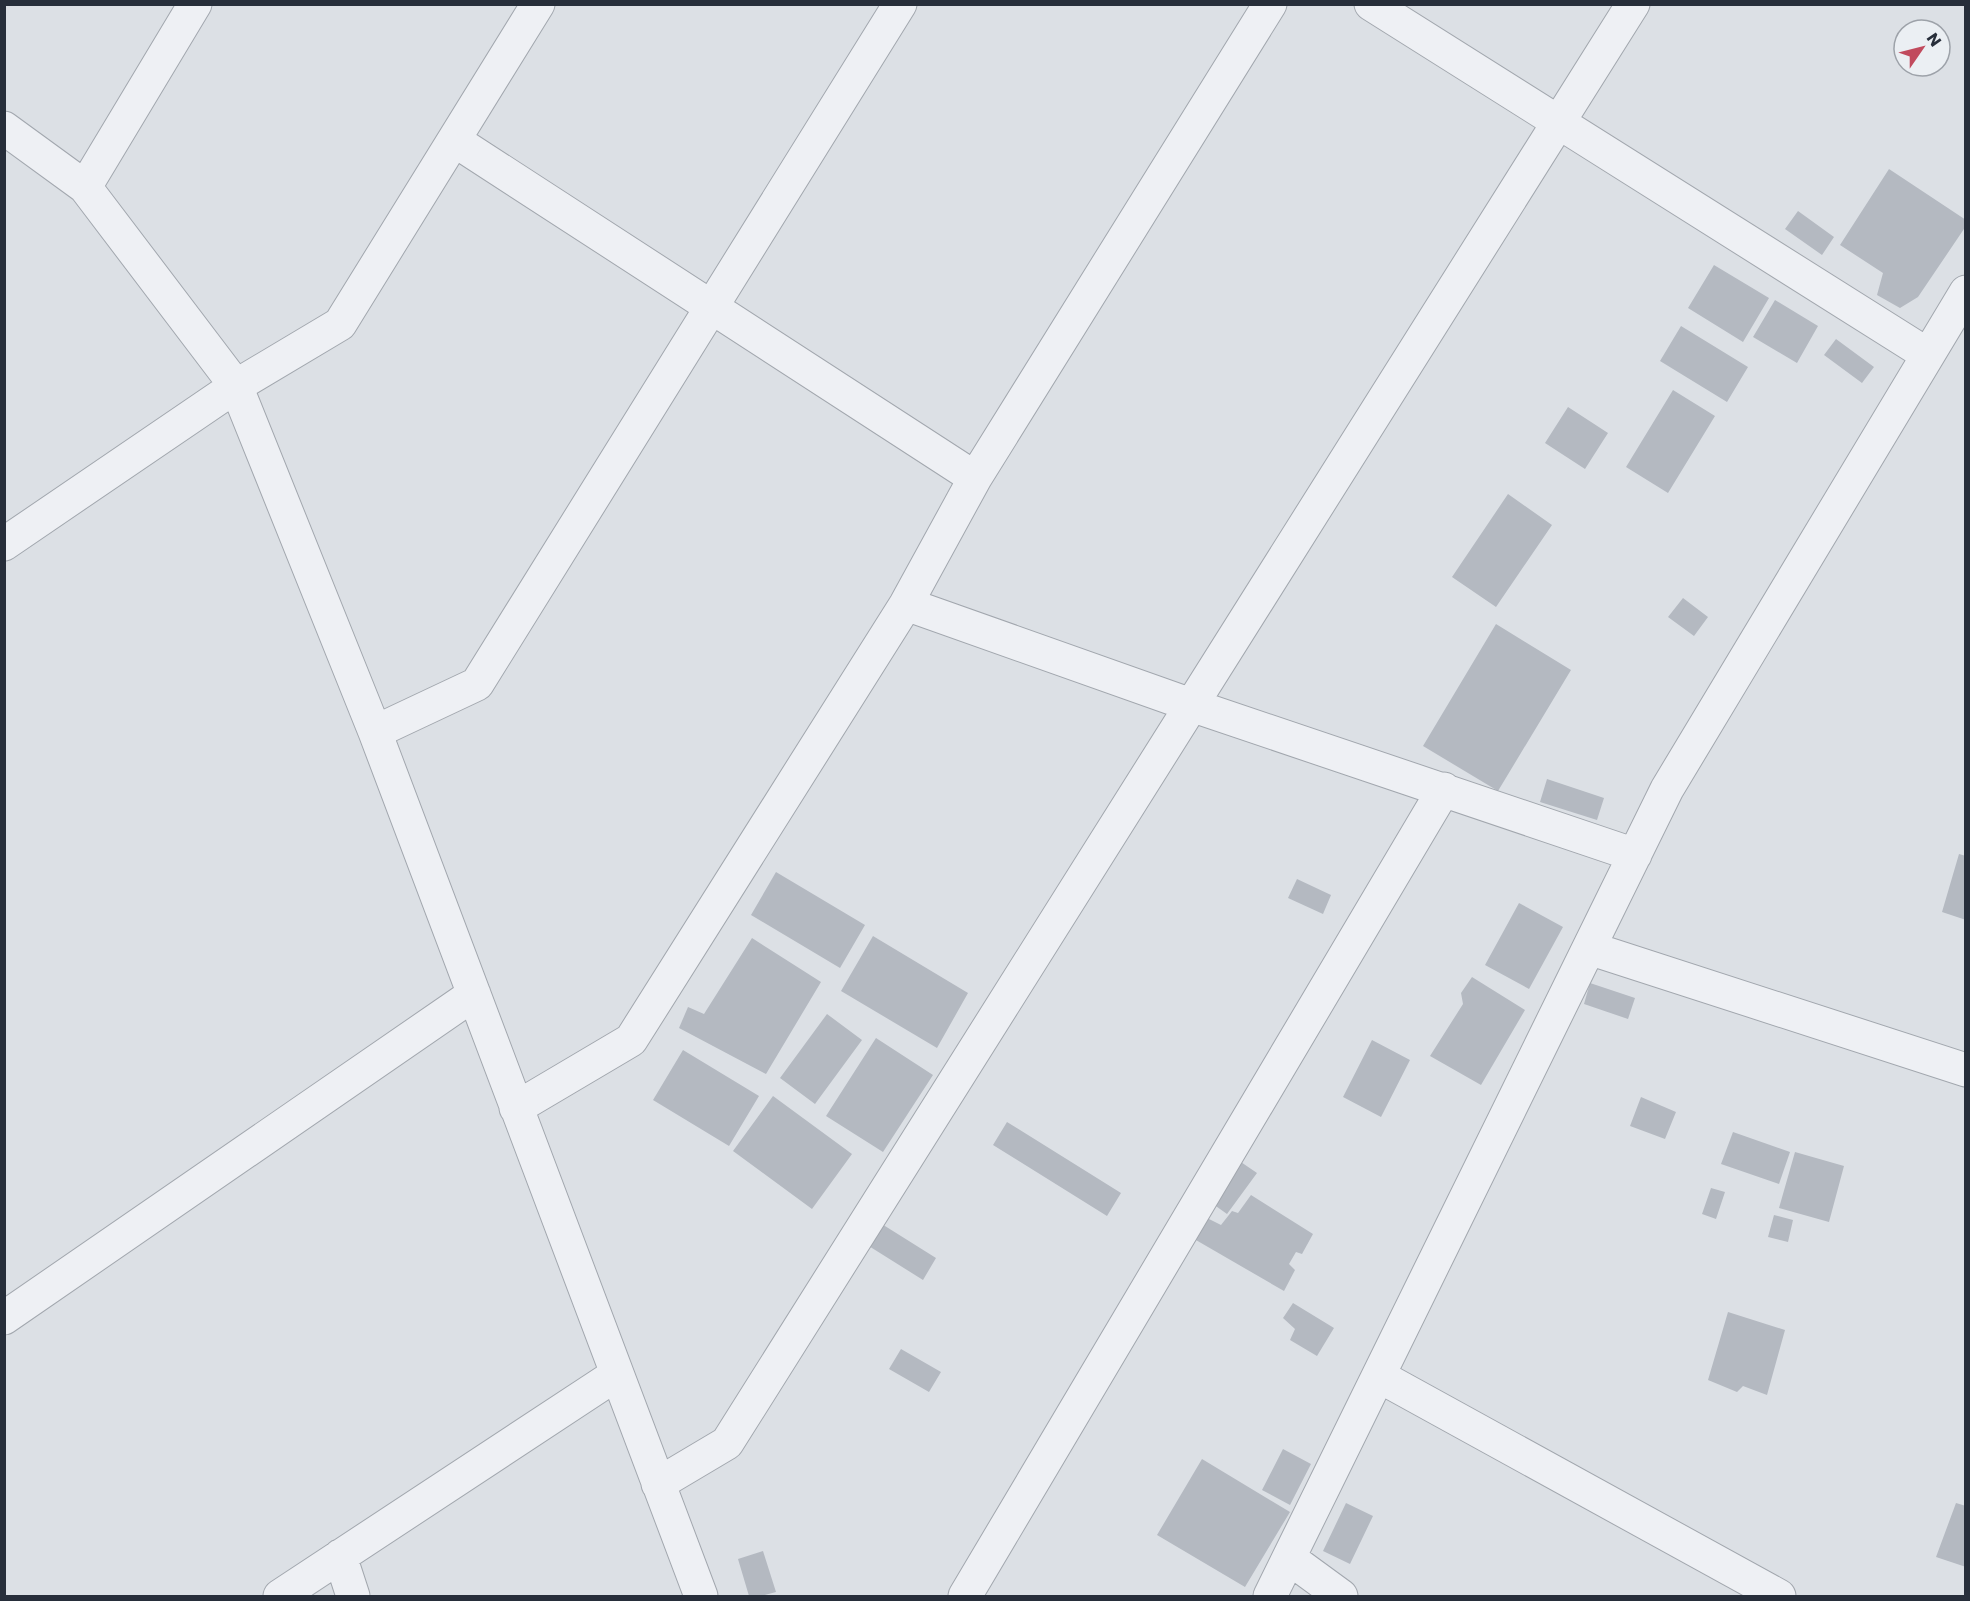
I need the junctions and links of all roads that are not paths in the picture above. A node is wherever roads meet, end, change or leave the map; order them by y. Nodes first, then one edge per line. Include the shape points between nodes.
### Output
1 (195, 4) edge
2 (538, 4) edge
3 (900, 4) edge
4 (1270, 4) edge
5 (1371, 4) edge
6 (1633, 4) edge
7 (1559, 123) junction
8 (4, 128) edge
9 (454, 140) junction
10 (85, 187) junction
11 (1965, 292) edge
12 (711, 307) junction
13 (1928, 355) junction
14 (236, 386) junction
15 (975, 478) junction
16 (4, 544) edge
17 (906, 604) junction
18 (1191, 705) junction
19 (375, 732) junction
20 (1444, 789) junction
21 (1635, 855) junction
22 (1589, 948) junction
23 (474, 994) junction
24 (1965, 1070) edge
25 (516, 1107) junction
26 (4, 1318) edge
27 (617, 1374) junction
28 (1379, 1376) junction
29 (658, 1484) junction
30 (340, 1556) junction
31 (1289, 1558) junction
32 (280, 1596) edge
33 (353, 1596) edge
34 (701, 1596) edge
35 (965, 1596) edge
36 (1270, 1596) edge
37 (1341, 1596) edge
38 (1779, 1596) edge

1 - 10 street
2 - 9 street
3 - 12 street
4 - 15 street
5 - 7 street
6 - 7 street
7 - 13 street
7 - 18 street
8 - 10 street
9 - 12 street
9 - 14 street via 339,324
10 - 14 street
11 - 13 street
12 - 15 street
12 - 19 street via 477,684
13 - 21 street via 1667,789
14 - 16 street
14 - 19 street
15 - 17 street
17 - 18 street
17 - 25 street via 632,1040
18 - 20 street
18 - 29 street via 727,1443
19 - 23 street
20 - 21 street
20 - 35 street
21 - 22 street
22 - 24 street
22 - 28 street
23 - 25 street
23 - 26 street
25 - 27 street
27 - 29 street
27 - 30 street
28 - 31 street
28 - 38 street
29 - 34 street
30 - 32 street
30 - 33 street
31 - 36 street
31 - 37 street

